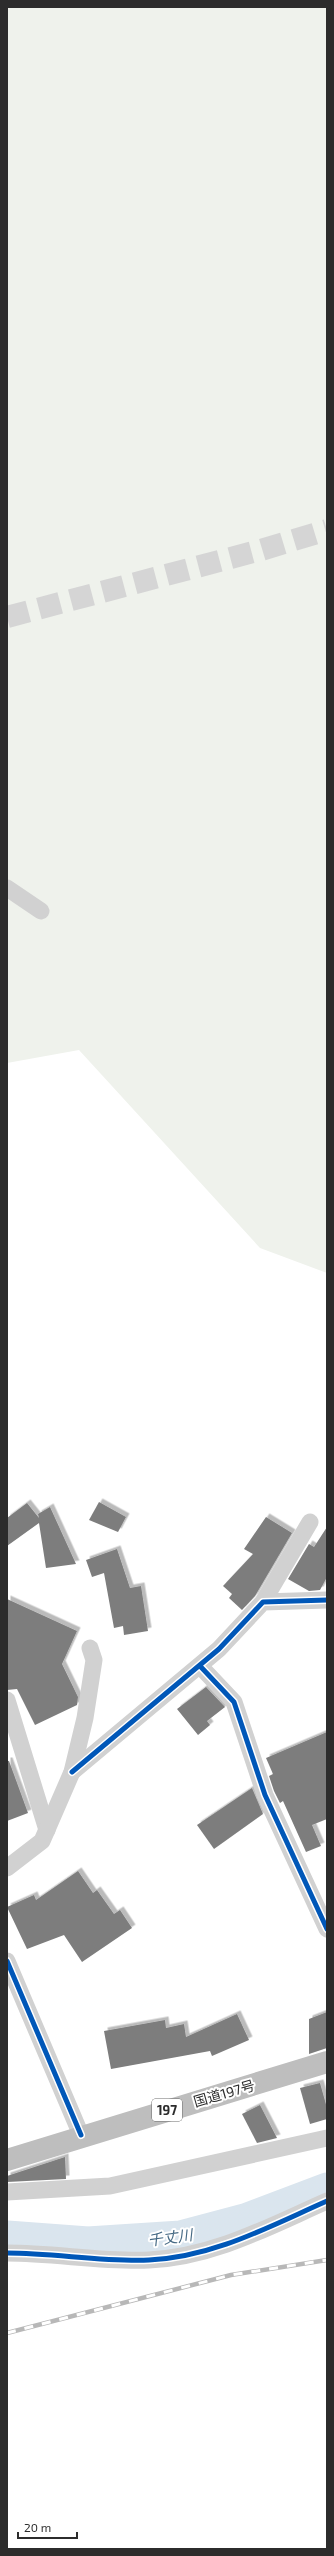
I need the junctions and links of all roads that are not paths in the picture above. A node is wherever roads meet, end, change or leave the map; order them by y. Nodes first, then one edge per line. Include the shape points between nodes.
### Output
1 (7, 888) edge
2 (41, 911) dead end
3 (310, 1522) dead end
4 (327, 1600) edge
5 (262, 1602) junction
6 (90, 1648) dead end
7 (200, 1666) junction
8 (7, 1700) edge
9 (72, 1772) junction
10 (47, 1830) junction
11 (7, 1868) edge
12 (327, 1929) edge
13 (7, 1961) edge
14 (327, 2062) edge
15 (81, 2135) junction
16 (327, 2138) edge
17 (7, 2160) edge
18 (7, 2192) edge
19 (327, 2201) edge
20 (7, 2252) edge

1 - 2 street
3 - 5 street
4 - 5 street
5 - 7 street
6 - 9 street via 94,1660 85,1718
7 - 9 street
7 - 12 street via 234,1702 265,1795
8 - 10 street
9 - 10 street
10 - 11 street via 42,1841
13 - 15 street
14 - 15 highway, 国道197号 / 197
15 - 17 highway, 国道197号 / 197
16 - 18 street via 110,2186
19 - 20 street via 217,2248 150,2260

